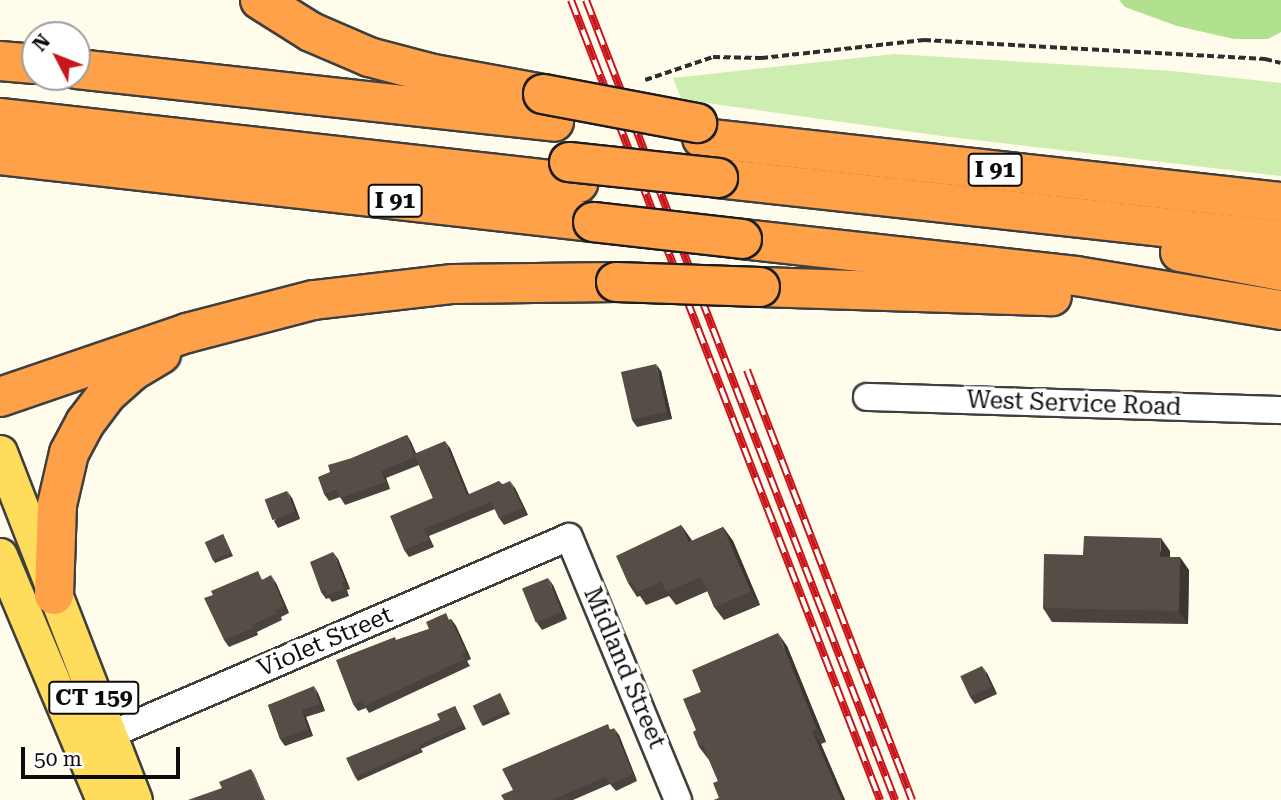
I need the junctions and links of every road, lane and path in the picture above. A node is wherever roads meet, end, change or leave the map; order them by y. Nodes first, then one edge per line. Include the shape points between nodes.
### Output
1 (260, 0) edge
2 (0, 61) edge
3 (21, 63) edge
4 (1281, 63) edge
5 (91, 70) edge
6 (645, 80) dead end
7 (0, 98) edge
8 (548, 108) junction
9 (0, 118) edge
10 (0, 155) edge
11 (574, 172) junction
12 (722, 189) junction
13 (1281, 202) edge
14 (1281, 240) edge
15 (1281, 271) edge
16 (1158, 288) junction
17 (1281, 310) edge
18 (222, 323) junction
19 (0, 397) edge
20 (867, 397) dead end
21 (1281, 410) edge
22 (0, 452) edge
23 (569, 537) joint
24 (0, 555) edge
25 (38, 602) junction
26 (95, 741) junction
27 (125, 799) edge
28 (678, 800) edge

1 - 8 highway via 311,32 369,57
2 - 3 highway
4 - 6 path via 924,40 761,58 713,57
5 - 8 highway, I 91
7 - 11 highway
8 - 13 highway, I 91 via 762,144
9 - 11 highway
10 - 16 highway, I 91, bridge
11 - 12 highway, bridge
12 - 14 highway
12 - 15 highway via 1087,239
16 - 17 highway, I 91
16 - 18 highway, bridge via 1053,296 493,282 314,300
18 - 19 highway
18 - 25 highway via 131,372 85,423 69,453
20 - 21 street, West Service Road
22 - 25 main road, CT 159
23 - 26 street, Violet Street
23 - 28 street, Midland Street
24 - 25 main road, CT 159
25 - 26 main road, CT 159
26 - 27 main road, CT 159

